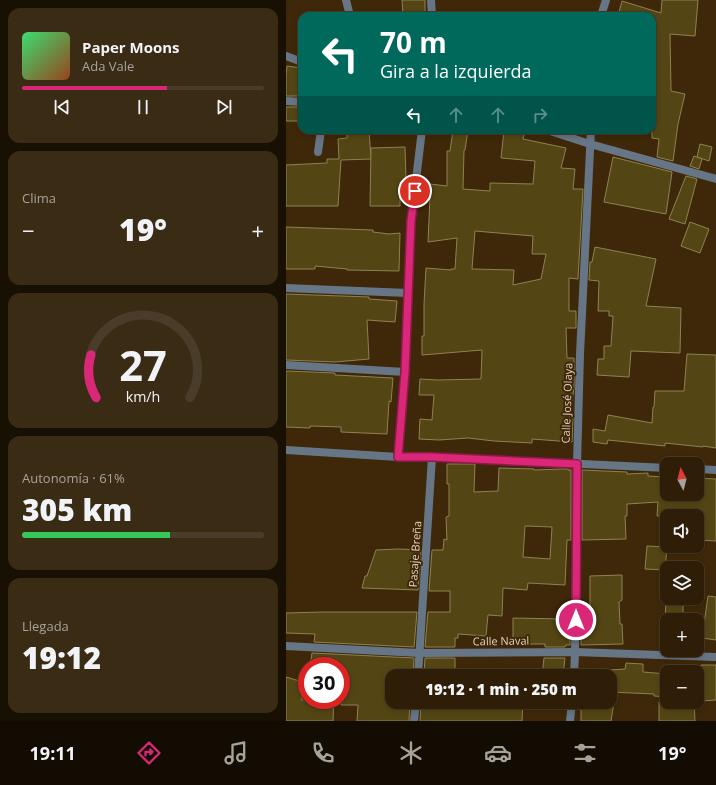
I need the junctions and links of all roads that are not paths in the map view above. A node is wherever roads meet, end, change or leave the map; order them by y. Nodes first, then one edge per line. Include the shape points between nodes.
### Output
1 (346, 0) edge
2 (431, 0) edge
3 (606, 0) edge
4 (349, 12) edge
5 (432, 12) edge
6 (602, 12) edge
7 (286, 56) edge
8 (298, 60) edge
9 (286, 101) edge
10 (298, 102) edge
11 (320, 134) edge
12 (422, 134) edge
13 (559, 134) edge
14 (591, 134) edge
15 (590, 144) junction
16 (318, 152) dead end
17 (716, 179) edge
18 (286, 288) edge
19 (408, 293) junction
20 (286, 365) edge
21 (405, 372) junction
22 (286, 450) edge
23 (398, 457) junction
24 (432, 457) junction
25 (577, 464) junction
26 (660, 468) edge
27 (704, 469) edge
28 (716, 470) edge
29 (286, 646) edge
30 (575, 652) junction
31 (420, 653) junction
32 (716, 657) edge
33 (419, 669) edge
34 (574, 669) edge
35 (415, 709) edge
36 (571, 709) edge
37 (414, 721) edge
38 (570, 721) edge

1 - 4 street
2 - 5 street
3 - 6 street
7 - 8 street
9 - 10 street
11 - 16 street
12 - 19 street via 411,221
13 - 15 street
14 - 15 street, Calle José Olaya
15 - 17 street
15 - 25 street, Calle José Olaya
18 - 19 street
19 - 21 street
20 - 21 street
21 - 23 street
22 - 23 street
23 - 24 street
24 - 25 street
24 - 31 street, Pasaje Breña
25 - 26 street
25 - 30 street, Calle José Olaya
27 - 28 street
29 - 31 street, Calle Naval
30 - 31 street, Calle Naval
30 - 32 street, Calle Naval
30 - 34 street, Calle José Olaya
31 - 33 street, Pasaje Breña
35 - 37 street
36 - 38 street

